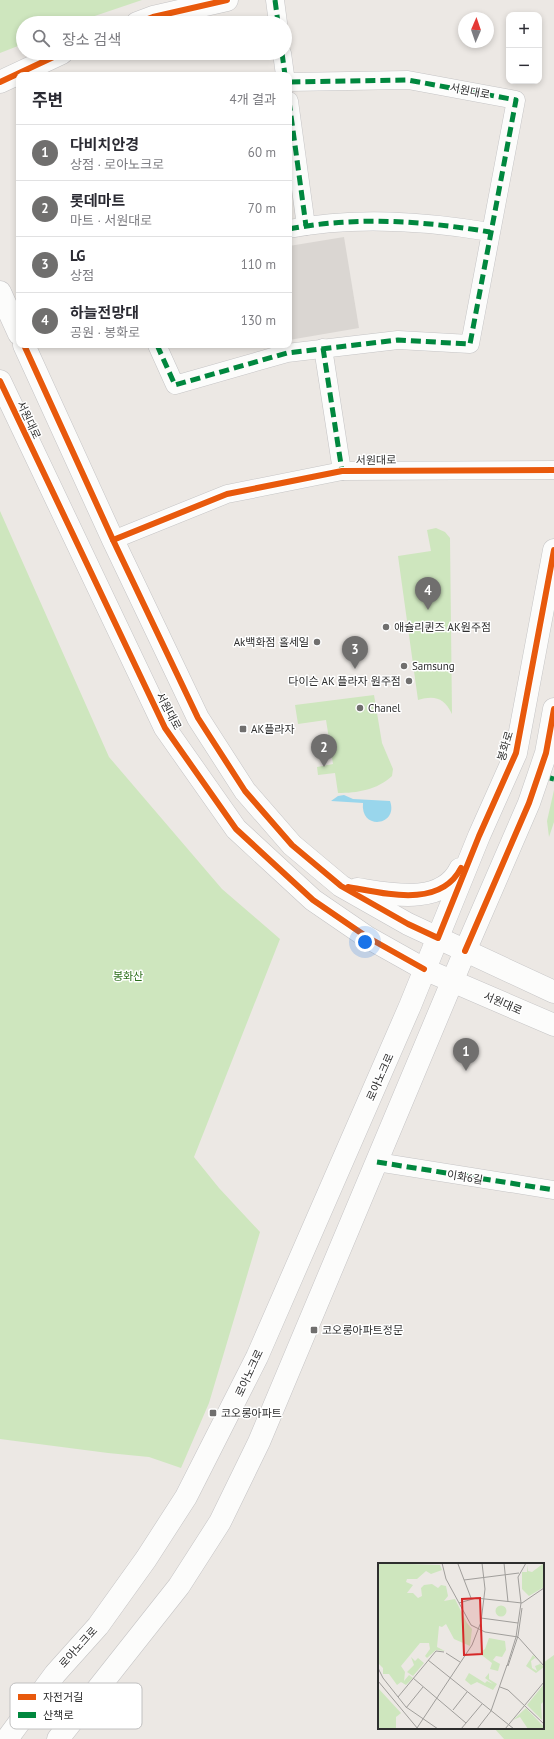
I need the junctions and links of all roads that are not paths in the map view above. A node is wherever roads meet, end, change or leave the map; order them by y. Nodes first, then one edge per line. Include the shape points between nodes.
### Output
1 (227, 0) edge
2 (275, 0) edge
3 (156, 16) edge
4 (277, 16) edge
5 (47, 60) edge
6 (283, 60) edge
7 (21, 72) edge
8 (285, 72) edge
9 (16, 75) edge
10 (0, 82) edge
11 (292, 82) edge
12 (292, 123) edge
13 (306, 226) junction
14 (292, 228) edge
15 (490, 232) junction
16 (0, 292) edge
17 (16, 327) edge
18 (25, 348) edge
19 (158, 348) edge
20 (323, 348) junction
21 (0, 381) edge
22 (554, 470) edge
23 (342, 471) junction
24 (113, 540) junction
25 (554, 550) edge
26 (554, 709) edge
27 (479, 836) junction
28 (341, 886) junction
29 (438, 938) junction
30 (465, 952) junction
31 (424, 969) junction
32 (452, 981) junction
33 (554, 992) edge
34 (554, 1025) edge
35 (377, 1162) junction
36 (554, 1190) edge
37 (257, 1357) junction
38 (291, 1367) junction
39 (48, 1683) edge
40 (102, 1683) edge
41 (14, 1729) edge
42 (66, 1729) edge
43 (7, 1739) edge
44 (58, 1739) edge

1 - 3 street
2 - 4 street
5 - 7 street
6 - 8 street
9 - 10 street
11 - 15 street, 서원대로 via 408,80 516,100
12 - 13 street
13 - 14 street
13 - 15 street via 388,221 427,222
15 - 20 street, 서원대로 via 470,344 398,340
16 - 17 street
18 - 24 street, 서원대로
19 - 20 street, 서원대로 via 175,385 287,353
20 - 23 street, 서원대로
21 - 31 street, 서원대로 via 165,728 236,829 313,900 367,937
22 - 23 street, 서원대로
23 - 24 street, 서원대로 via 227,494
24 - 28 street, 서원대로 via 198,718 241,784 292,845
25 - 27 street, 봉화로 via 516,753
26 - 30 street via 546,753 529,803
27 - 28 street via 456,877 442,889 405,896
27 - 29 street, 봉화로
28 - 29 street, 서원대로
29 - 30 street, 서원대로
29 - 31 street, 로아노크로
30 - 32 street
30 - 33 street
31 - 32 street, 서원대로
31 - 37 street, 로아노크로
32 - 34 street, 서원대로
32 - 35 street
35 - 36 street, 이화6길
35 - 38 street
37 - 38 street
37 - 39 street, 로아노크로 via 186,1497 98,1626
38 - 40 street via 259,1442 220,1522 179,1586
41 - 43 street, 로아노크로
42 - 44 street

